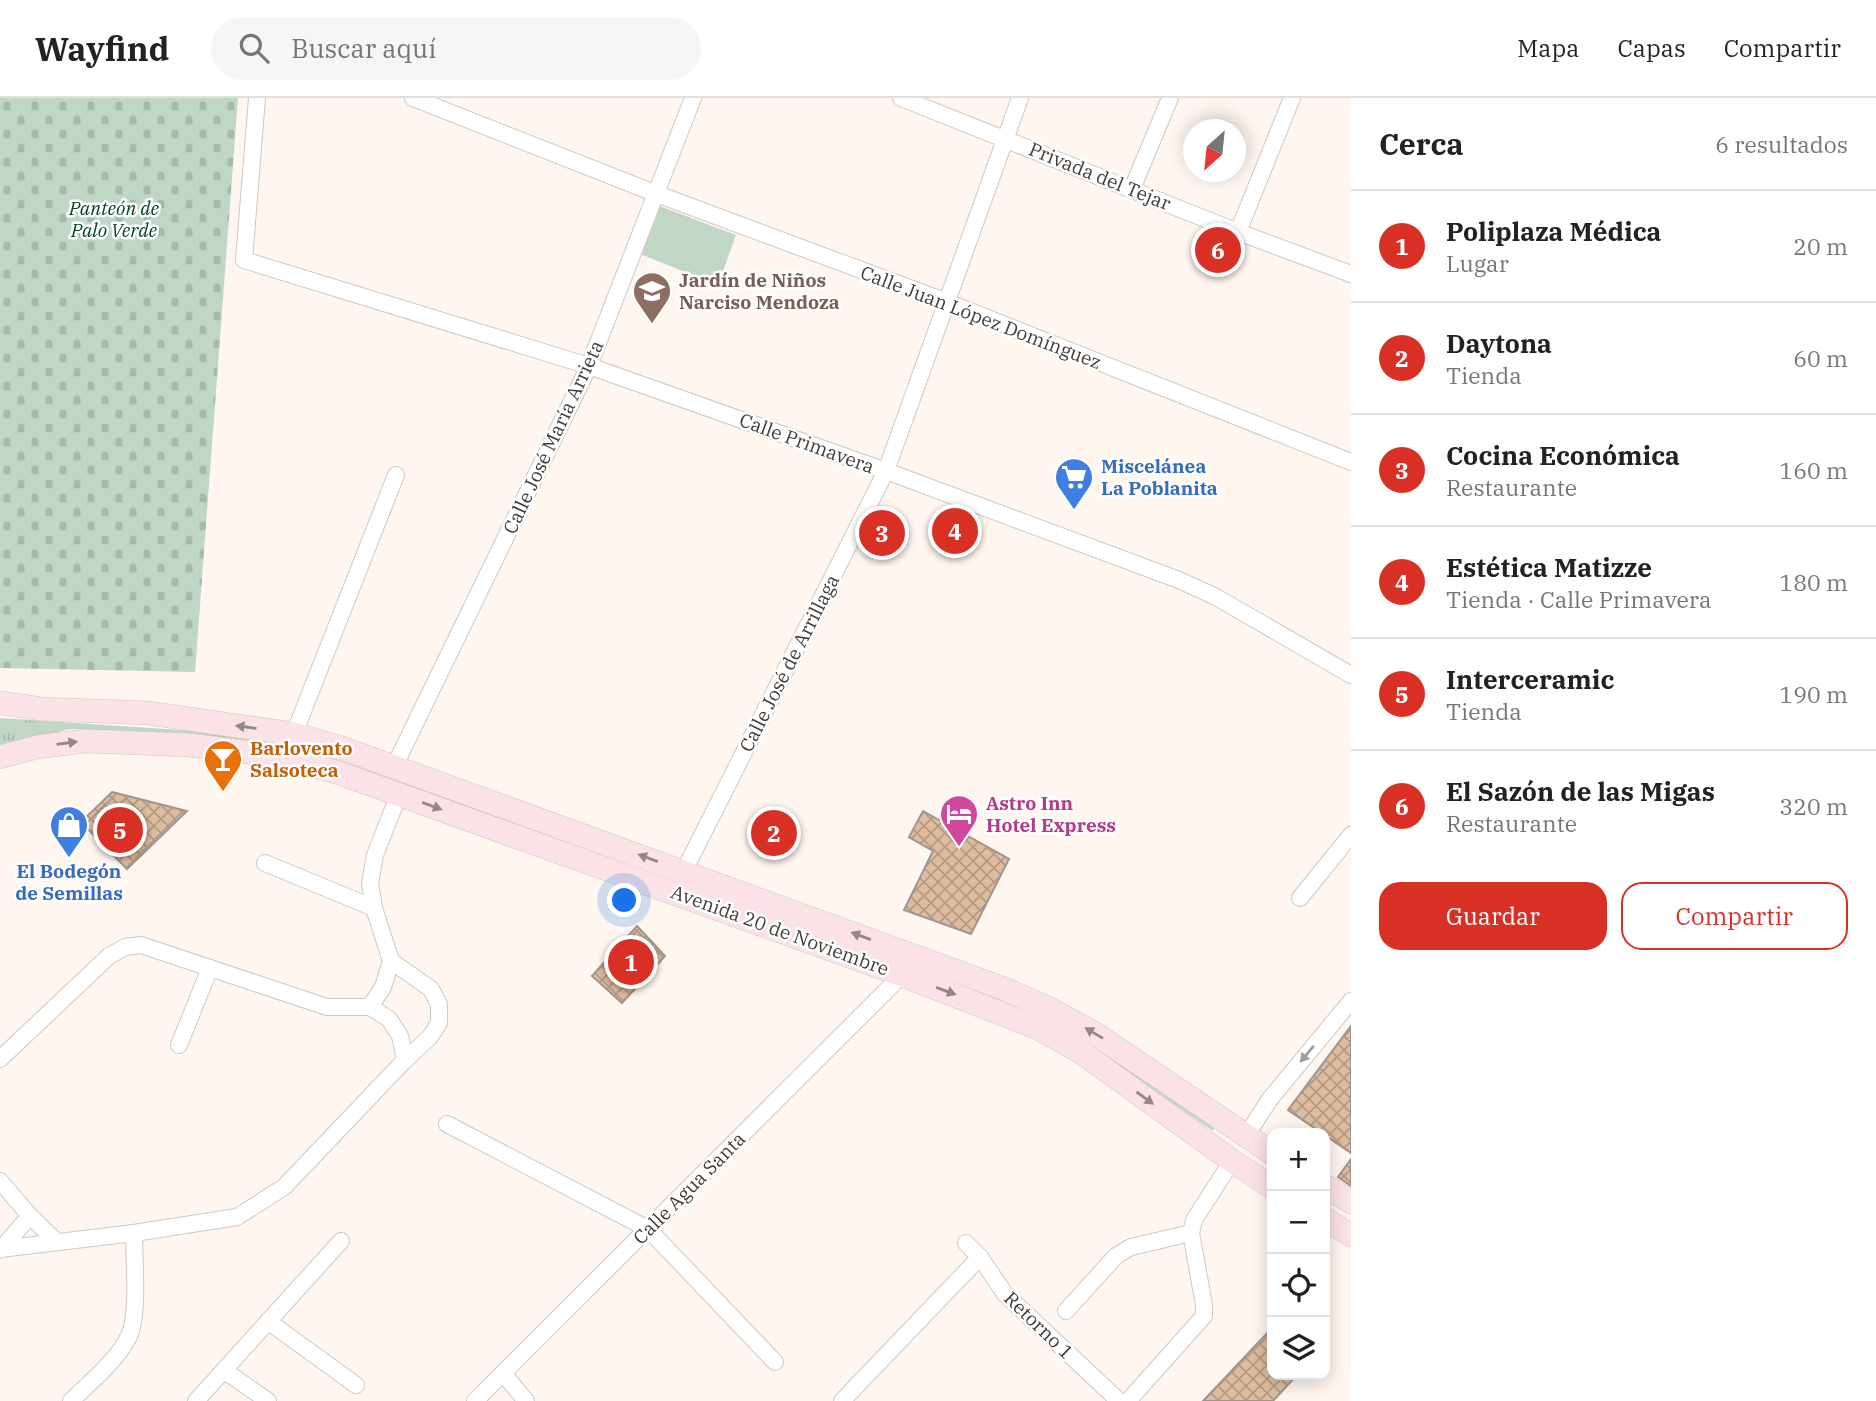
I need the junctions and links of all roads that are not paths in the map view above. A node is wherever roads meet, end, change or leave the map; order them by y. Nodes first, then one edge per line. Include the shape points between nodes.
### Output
1 (257, 98) edge
2 (413, 98) edge
3 (693, 98) edge
4 (901, 98) edge
5 (1020, 98) edge
6 (1170, 98) edge
7 (1292, 98) edge
8 (1006, 138) junction
9 (1132, 189) junction
10 (657, 194) junction
11 (1238, 233) junction
12 (1351, 274) edge
13 (947, 302) junction
14 (589, 366) junction
15 (1351, 462) edge
16 (886, 471) junction
17 (396, 475) dead end
18 (1351, 675) edge
19 (0, 703) edge
20 (294, 734) junction
21 (0, 757) edge
22 (394, 767) junction
23 (399, 794) junction
24 (1351, 835) edge
25 (265, 863) dead end
26 (684, 871) junction
27 (1300, 898) dead end
28 (374, 908) junction
29 (391, 961) junction
30 (210, 968) junction
31 (902, 975) junction
32 (1351, 1001) edge
33 (370, 1007) junction
34 (179, 1045) dead end
35 (0, 1059) edge
36 (405, 1060) junction
37 (447, 1124) dead end
38 (1246, 1136) junction
39 (1267, 1150) edge
40 (1232, 1161) junction
41 (0, 1181) edge
42 (1267, 1184) edge
43 (1330, 1189) edge
44 (1351, 1202) edge
45 (30, 1216) junction
46 (1330, 1222) edge
47 (648, 1229) junction
48 (134, 1233) junction
49 (1191, 1233) junction
50 (1351, 1235) edge
51 (341, 1241) dead end
52 (57, 1242) junction
53 (966, 1243) dead end
54 (0, 1250) edge
55 (980, 1257) junction
56 (1066, 1311) dead end
57 (269, 1322) junction
58 (775, 1362) dead end
59 (225, 1371) junction
60 (503, 1373) junction
61 (356, 1385) dead end
62 (71, 1401) edge
63 (196, 1401) edge
64 (268, 1401) edge
65 (475, 1401) edge
66 (526, 1401) edge
67 (842, 1401) edge
68 (1119, 1401) edge
69 (1128, 1401) edge

1 - 14 street, Calle Primavera via 244,260
2 - 10 street, Calle Juan López Domínguez
3 - 10 street, Calle José María Arrieta
4 - 8 street, Privada del Tejar
5 - 8 street, Calle José de Arrillaga
6 - 9 street
7 - 11 street
8 - 9 street, Privada del Tejar
8 - 13 street, Calle José de Arrillaga
9 - 11 street, Privada del Tejar
10 - 13 street, Calle Juan López Domínguez
10 - 14 street, Calle José María Arrieta
11 - 12 street, Privada del Tejar
13 - 15 street, Calle Juan López Domínguez
13 - 16 street, Calle José de Arrillaga
14 - 16 street, Calle Primavera
14 - 22 street, Calle José María Arrieta
16 - 18 street, Calle Primavera via 1179,580
16 - 26 street, Calle José de Arrillaga
17 - 20 street
20 -> 19 main road, Avenida 20 de Noviembre via 148,713
20 - 22 main road, Avenida 20 de Noviembre
21 -> 23 main road, Avenida 20 de Noviembre via 85,741 188,745 279,756
26 -> 22 main road, Avenida 20 de Noviembre
23 - 28 street via 375,855 370,883
23 -> 31 main road, Avenida 20 de Noviembre
24 - 27 street
25 - 28 street
38 -> 26 main road, Avenida 20 de Noviembre via 1094,1033 1046,1007
28 - 29 street
29 - 33 street via 383,987
29 - 36 street via 431,989 439,1004 439,1023
30 - 33 street via 327,1007
30 - 34 street
30 - 35 street via 141,945 125,947 109,956
31 -> 40 main road, Avenida 20 de Noviembre via 1038,1028 1081,1052
31 - 47 street, Calle Agua Santa
32 -> 38 street via 1270,1099
33 - 36 street via 389,1019 400,1036
36 - 48 street via 272,1195 237,1217
37 - 47 street
38 - 39 main road, Avenida 20 de Noviembre
40 - 42 main road, Avenida 20 de Noviembre
40 - 49 street via 1194,1220
41 - 45 street
43 - 44 main road
45 - 52 street
45 - 54 street
46 - 50 main road
47 - 58 street
47 - 60 street, Calle Agua Santa
48 - 52 street
48 - 62 street via 129,1336
49 - 56 street via 1131,1247 1116,1256
49 - 69 street via 1204,1316
51 - 57 street
52 - 54 street
53 - 55 street, Retorno 1
55 - 67 street
55 - 68 street, Retorno 1 via 1005,1294
57 - 59 street
57 - 61 street
59 - 63 street
59 - 64 street
60 - 65 street, Calle Agua Santa
60 - 66 street

